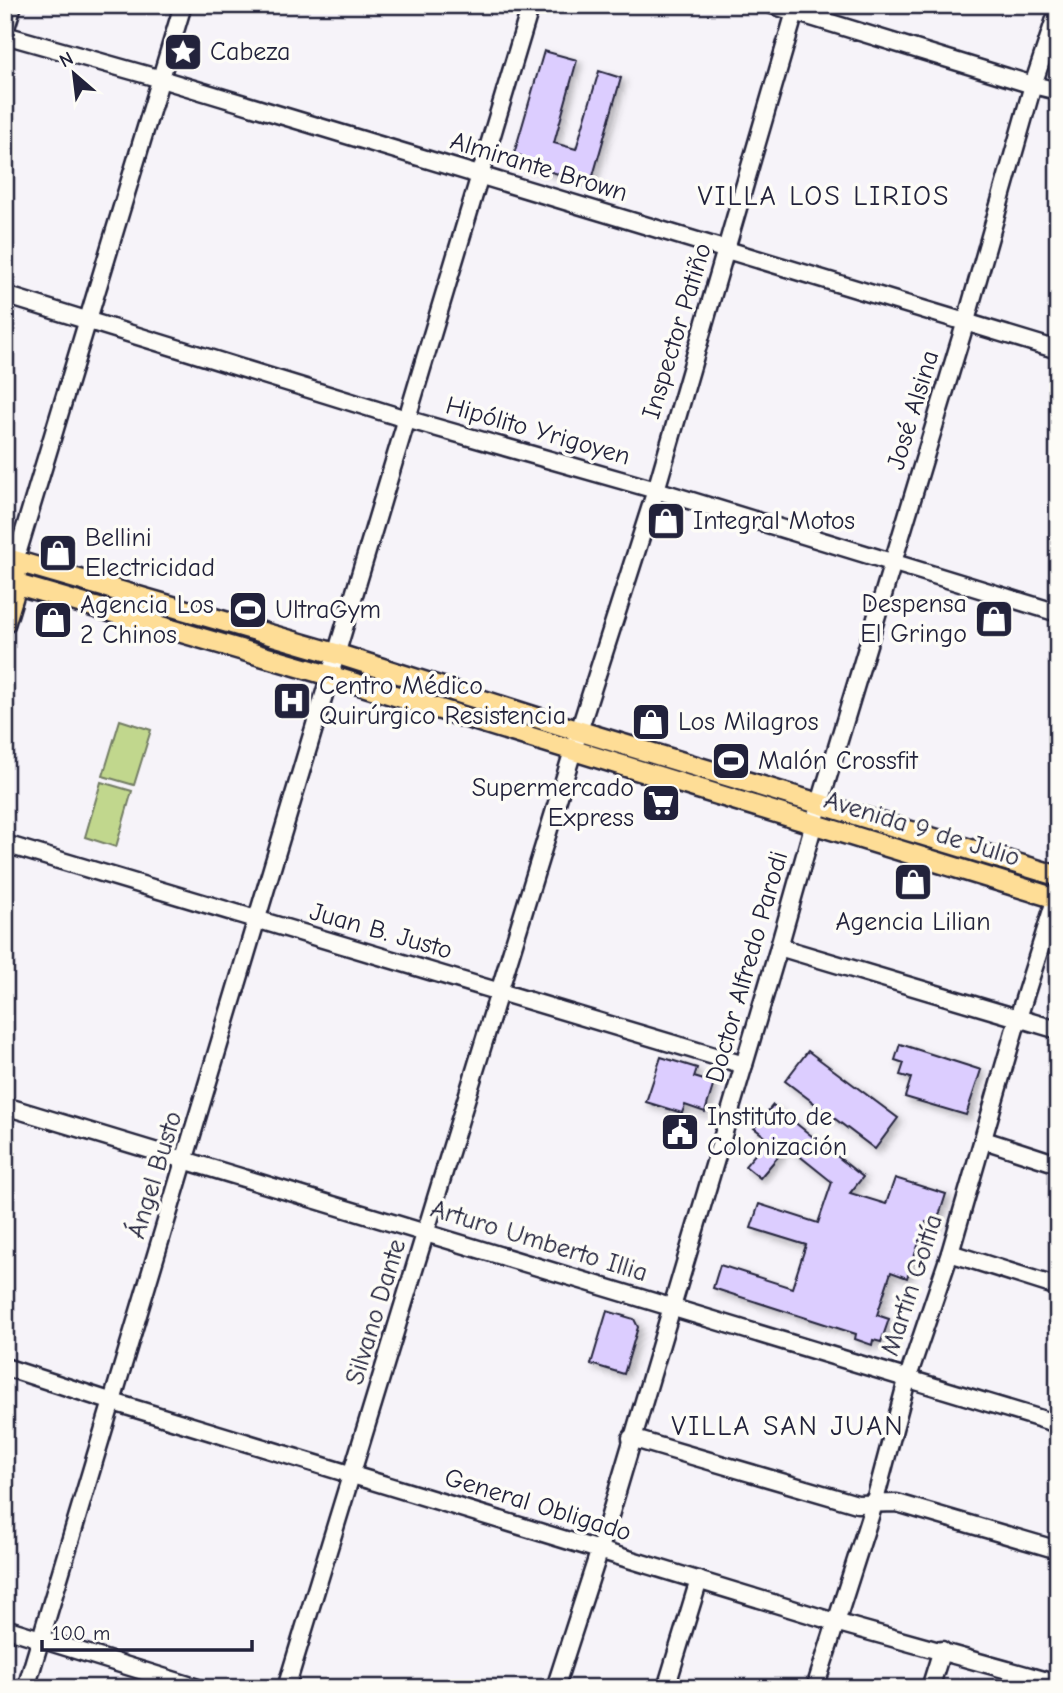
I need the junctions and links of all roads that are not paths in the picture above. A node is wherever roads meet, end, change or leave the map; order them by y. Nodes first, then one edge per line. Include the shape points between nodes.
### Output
1 (13, 5) edge
2 (183, 5) edge
3 (531, 5) edge
4 (772, 5) edge
5 (796, 9) edge
6 (1058, 10) edge
7 (5, 33) edge
8 (162, 79) junction
9 (1033, 85) junction
10 (1058, 91) edge
11 (480, 175) junction
12 (727, 249) junction
13 (5, 295) edge
14 (89, 319) junction
15 (966, 321) junction
16 (1058, 350) edge
17 (406, 419) junction
18 (656, 490) junction
19 (892, 562) junction
20 (10, 573) edge
21 (1058, 613) edge
22 (5, 622) edge
23 (337, 654) junction
24 (331, 676) junction
25 (576, 741) junction
26 (820, 803) junction
27 (814, 823) junction
28 (5, 844) edge
29 (1058, 876) edge
30 (1057, 896) edge
31 (257, 920) junction
32 (779, 947) junction
33 (501, 991) junction
34 (1018, 1018) junction
35 (1058, 1030) edge
36 (744, 1065) junction
37 (5, 1106) edge
38 (984, 1140) junction
39 (184, 1162) junction
40 (1058, 1164) edge
41 (427, 1233) junction
42 (950, 1253) junction
43 (1058, 1287) edge
44 (672, 1307) junction
45 (5, 1367) edge
46 (907, 1380) junction
47 (113, 1402) junction
48 (1058, 1424) edge
49 (631, 1438) junction
50 (352, 1474) junction
51 (874, 1504) junction
52 (600, 1549) junction
53 (1058, 1550) edge
54 (699, 1580) junction
55 (835, 1622) junction
56 (5, 1628) edge
57 (42, 1639) junction
58 (942, 1650) junction
59 (1038, 1683) edge
60 (1058, 1684) edge
61 (26, 1688) edge
62 (198, 1688) edge
63 (286, 1688) edge
64 (555, 1688) edge
65 (666, 1688) edge
66 (815, 1688) edge
67 (930, 1688) edge

1 - 7 street
2 - 8 street
3 - 11 street, Ángel Busto
4 - 5 street
5 - 9 street
5 - 12 street, Inspector Patiño
6 - 9 street, José Alsina
7 - 8 street, Almirante Brown
8 - 11 street, Almirante Brown
8 - 14 street
9 - 10 street
9 - 15 street, José Alsina
11 - 12 street, Almirante Brown
11 - 17 street, Ángel Busto
12 - 15 street, Almirante Brown
12 - 18 street, Inspector Patiño
13 - 14 street, Hipólito Yrigoyen
14 - 17 street, Hipólito Yrigoyen
14 - 20 street
15 - 16 street, Almirante Brown
15 - 19 street, José Alsina
17 - 18 street, Hipólito Yrigoyen
17 - 23 street, Ángel Busto
18 - 19 street, Hipólito Yrigoyen
18 - 25 street, Inspector Patiño
19 - 21 street, Hipólito Yrigoyen
19 - 26 street, José Alsina
20 - 22 main road
20 - 23 main road, Avenida 9 de Julio
20 - 24 main road, Avenida 9 de Julio
23 - 24 street, Ángel Busto
23 - 25 main road, Avenida 9 de Julio
24 - 25 main road, Avenida 9 de Julio
24 - 31 street, Ángel Busto
25 - 26 main road, Avenida 9 de Julio
25 - 27 main road, Avenida 9 de Julio
25 - 33 street, Silvano Dante
26 - 27 street, José Alsina
26 - 29 main road, Avenida 9 de Julio
27 - 30 main road, Avenida 9 de Julio
27 - 32 street, Doctor Alfredo Parodi
28 - 31 street, Juan B. Justo
30 - 34 street, Martín Goitía
31 - 33 street, Juan B. Justo
31 - 39 street, Ángel Busto
32 - 34 street
32 - 36 street, Doctor Alfredo Parodi
33 - 36 street, Juan B. Justo
33 - 41 street, Silvano Dante
34 - 35 street
34 - 38 street, Martín Goitía
36 - 44 street, Doctor Alfredo Parodi
37 - 39 street, Arturo Umberto Illia
38 - 40 street
38 - 42 street, Martín Goitía
39 - 41 street, Arturo Umberto Illia
39 - 47 street, Ángel Busto
41 - 44 street, Arturo Umberto Illia
41 - 50 street, Silvano Dante
42 - 43 street
42 - 46 street, Martín Goitía
44 - 46 street, Arturo Umberto Illia
44 - 49 street, Doctor Alfredo Parodi
45 - 47 street, General Obligado
46 - 48 street, Arturo Umberto Illia
46 - 51 street, Martín Goitía
47 - 50 street, General Obligado
47 - 57 street, Ángel Busto
49 - 51 street via 857,1504
49 - 52 street, Doctor Alfredo Parodi
50 - 52 street, General Obligado
50 - 63 street, Silvano Dante
51 - 53 street via 897,1503
51 - 55 street, Martín Goitía
52 - 54 street, General Obligado
52 - 64 street, Doctor Alfredo Parodi
54 - 55 street, General Obligado
54 - 65 street
55 - 58 street, General Obligado
55 - 66 street, Martín Goitía
56 - 57 street
57 - 61 street, Ángel Busto
57 - 62 street
58 - 59 street, General Obligado
58 - 67 street
59 - 60 street, General Obligado

